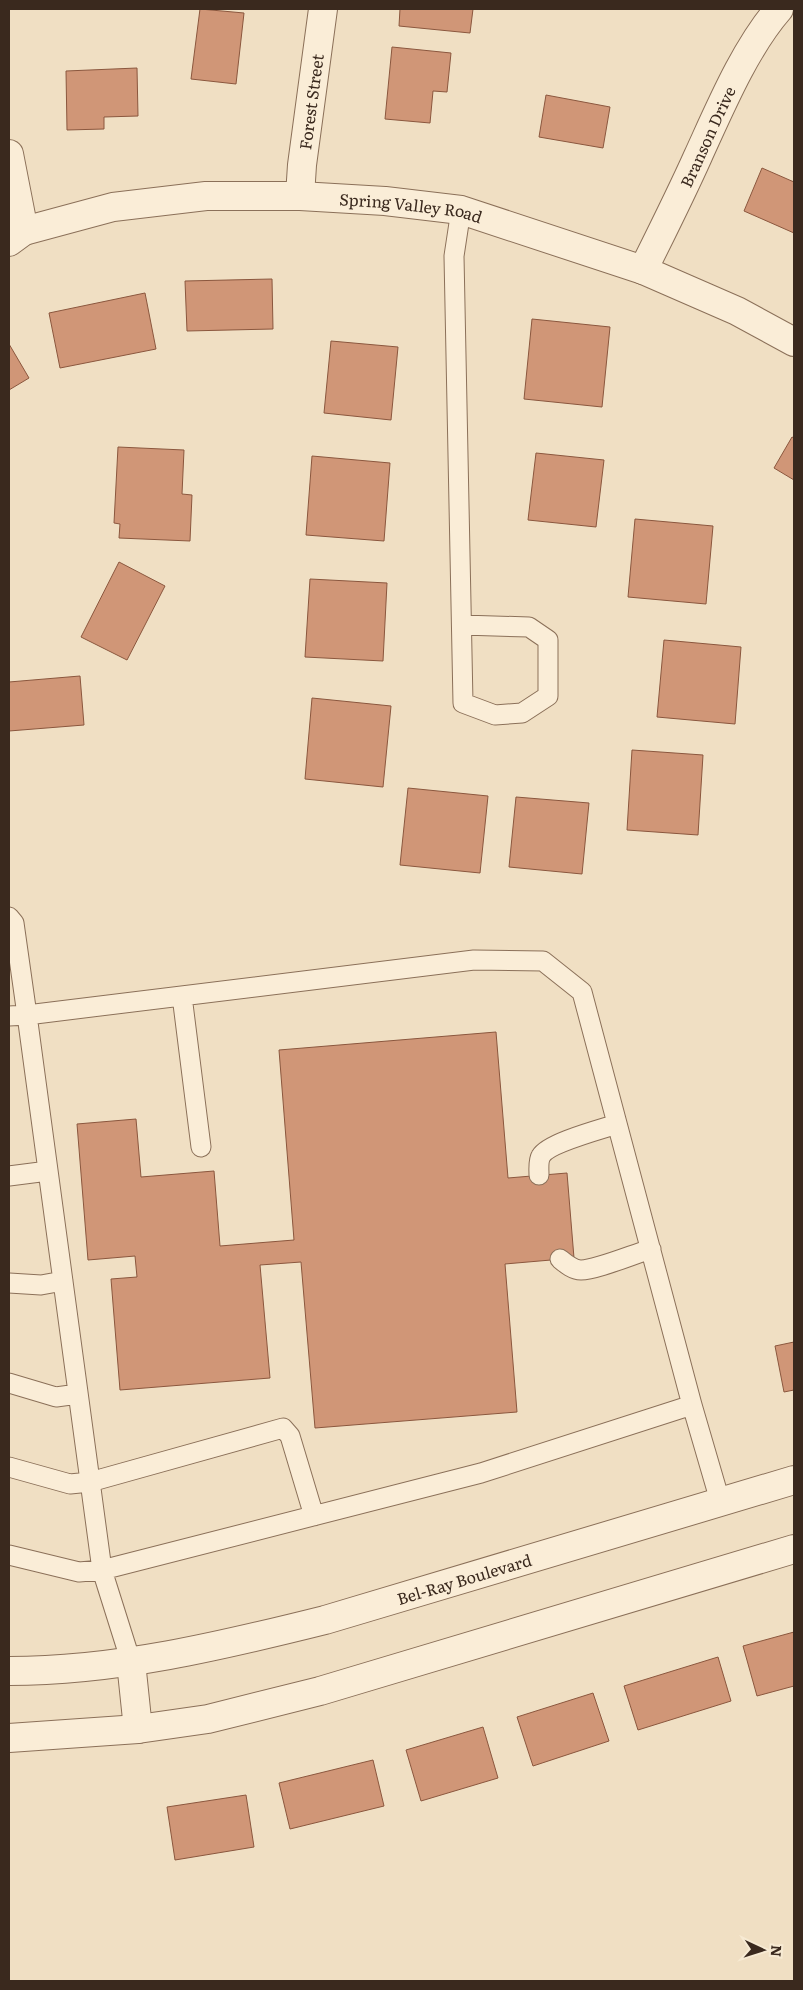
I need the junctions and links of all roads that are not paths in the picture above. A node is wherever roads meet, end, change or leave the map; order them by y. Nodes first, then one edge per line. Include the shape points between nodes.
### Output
1 (323, 9) edge
2 (780, 9) edge
3 (9, 154) edge
4 (300, 196) junction
5 (461, 210) junction
6 (16, 236) edge
7 (643, 270) junction
8 (794, 342) edge
9 (462, 625) junction
10 (9, 917) edge
11 (182, 996) junction
12 (18, 1016) edge
13 (617, 1124) junction
14 (201, 1147) dead end
15 (48, 1171) junction
16 (539, 1175) dead end
17 (9, 1176) edge
18 (650, 1248) junction
19 (560, 1260) dead end
20 (63, 1281) junction
21 (9, 1283) edge
22 (9, 1383) edge
23 (78, 1394) junction
24 (692, 1404) junction
25 (9, 1467) edge
26 (794, 1480) edge
27 (90, 1482) junction
28 (720, 1501) junction
29 (314, 1516) junction
30 (794, 1549) edge
31 (9, 1555) edge
32 (102, 1570) junction
33 (131, 1662) junction
34 (9, 1671) edge
35 (138, 1729) junction
36 (9, 1738) edge

1 - 4 street, Forest Street
2 - 7 street, Branson Drive via 769,20 731,85
3 - 6 street
4 - 5 street, Spring Valley Road
4 - 6 street, Spring Valley Road via 206,196 113,207
5 - 7 street, Spring Valley Road
5 - 9 lane via 454,256
7 - 8 street, Spring Valley Road via 737,311
9 - 9 lane via 463,703 495,715 522,713 548,696 548,640 529,627
10 - 12 lane via 14,923
11 - 12 lane
11 - 13 lane via 474,960 543,961 582,992
11 - 14 lane
12 - 15 lane
13 - 16 lane via 554,1146 542,1154
13 - 18 lane
15 - 17 lane
15 - 20 lane
18 - 19 lane via 581,1270
18 - 24 lane
20 - 21 lane
20 - 23 lane
22 - 23 lane via 56,1397
23 - 27 lane
24 - 28 lane
24 - 29 lane via 481,1473
25 - 27 lane via 70,1484
26 - 28 street, Bel-Ray Boulevard
27 - 29 lane via 283,1428 290,1436
27 - 32 lane
28 - 33 street, Bel-Ray Boulevard via 325,1620
29 - 32 lane
30 - 35 street via 320,1691 208,1719
31 - 32 lane via 79,1572
32 - 33 lane
33 - 34 street, Bel-Ray Boulevard via 46,1671
33 - 35 street
35 - 36 street

